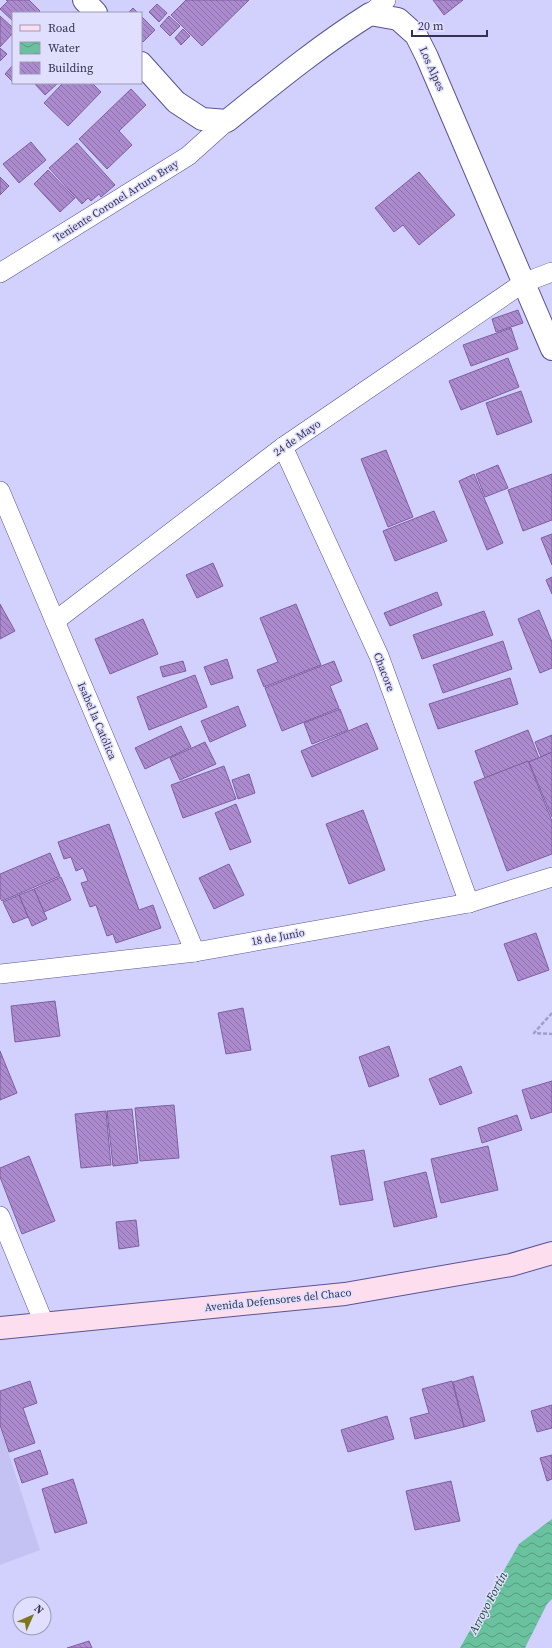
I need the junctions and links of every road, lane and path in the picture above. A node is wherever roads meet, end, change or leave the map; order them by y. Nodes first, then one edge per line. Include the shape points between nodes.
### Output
1 (84, 0) edge
2 (386, 0) edge
3 (95, 12) edge
4 (370, 14) junction
5 (142, 64) edge
6 (227, 121) junction
7 (552, 272) edge
8 (0, 273) edge
9 (523, 284) junction
10 (552, 349) edge
11 (282, 447) junction
12 (0, 491) edge
13 (55, 621) junction
14 (552, 877) edge
15 (469, 903) junction
16 (195, 952) junction
17 (0, 974) edge
18 (552, 1012) edge
19 (552, 1034) edge
20 (0, 1216) edge
21 (552, 1253) edge
22 (44, 1323) junction
23 (0, 1328) edge

1 - 3 street
2 - 4 street
4 - 6 street via 341,32
4 - 9 street, Los Alpes via 398,19 416,35
5 - 6 street via 176,102 202,119
6 - 8 street, Teniente Coronel Arturo Bray via 188,156
7 - 9 street, 24 de Mayo
9 - 10 street, Los Alpes
9 - 11 street, 24 de Mayo
11 - 13 street, 24 de Mayo
11 - 15 street, Chacore via 379,656
12 - 13 street, Isabel la Católica
13 - 16 street, Isabel la Católica
14 - 15 street, 18 de Junio
15 - 16 street, 18 de Junio
16 - 17 street, 18 de Junio
18 - 19 path via 534,1033
20 - 22 street
21 - 22 main road, Avenida Defensores del Chaco via 511,1265 345,1294
22 - 23 main road, Avenida Defensores del Chaco

